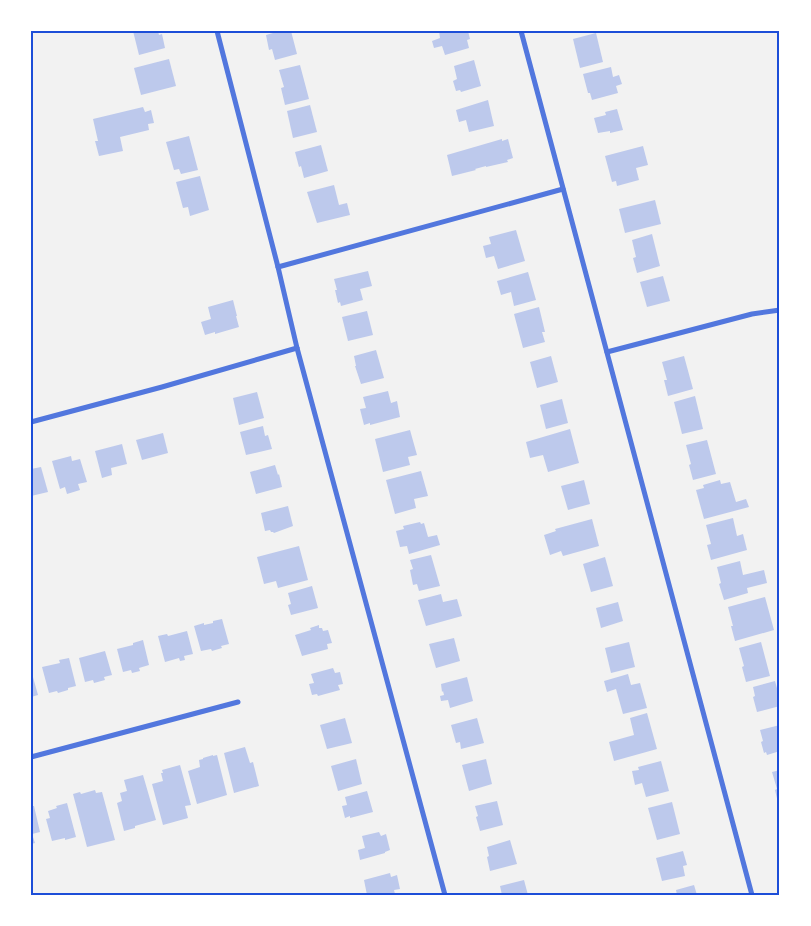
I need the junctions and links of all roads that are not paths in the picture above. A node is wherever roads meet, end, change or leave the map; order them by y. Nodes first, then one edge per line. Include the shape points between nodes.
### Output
1 (217, 31) edge
2 (521, 31) edge
3 (563, 189) junction
4 (278, 267) junction
5 (780, 310) edge
6 (297, 348) junction
7 (607, 352) junction
8 (31, 422) edge
9 (238, 702) dead end
10 (31, 757) edge
11 (445, 895) edge
12 (752, 895) edge

1 - 4 street
2 - 3 street
3 - 4 street
3 - 7 street
4 - 6 street
5 - 7 street via 752,314
6 - 8 street
6 - 11 street
7 - 12 street
9 - 10 street

